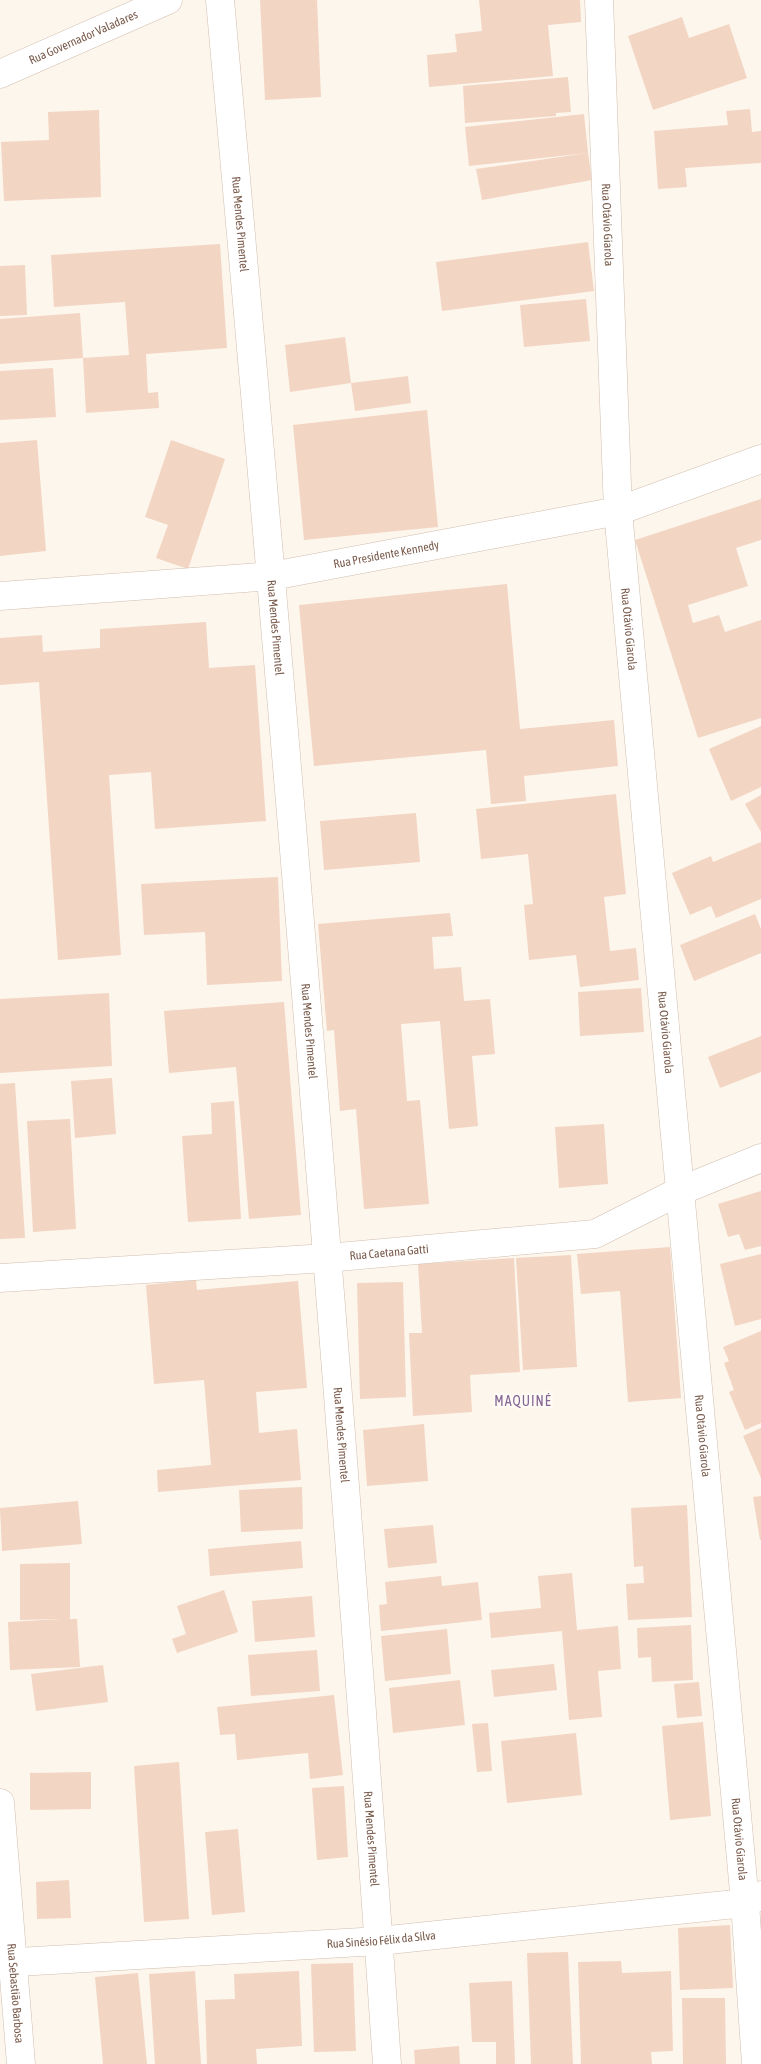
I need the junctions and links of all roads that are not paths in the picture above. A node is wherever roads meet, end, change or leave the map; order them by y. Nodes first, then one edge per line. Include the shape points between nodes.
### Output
1 (168, 0) edge
2 (220, 0) edge
3 (599, 0) edge
4 (0, 74) edge
5 (761, 459) edge
6 (618, 511) junction
7 (272, 576) junction
8 (0, 596) edge
9 (761, 1158) edge
10 (680, 1191) junction
11 (327, 1258) junction
12 (0, 1278) edge
13 (0, 1803) edge
14 (753, 1899) edge
15 (379, 1941) junction
16 (7, 1963) edge
17 (21, 2064) edge
18 (387, 2064) edge
19 (756, 2064) edge

1 - 4 street, Rua Governador Valadares
2 - 7 street, Rua Mendes Pimentel
3 - 6 street, Rua Otávio Giarola
5 - 6 street, Rua Presidente Kennedy
6 - 7 street, Rua Presidente Kennedy
6 - 10 street, Rua Otávio Giarola
7 - 8 street, Rua Presidente Kennedy
7 - 11 street, Rua Mendes Pimentel
9 - 10 street, Rua Caetana Gatti
10 - 11 street, Rua Caetana Gatti via 595,1234
10 - 14 street, Rua Otávio Giarola
11 - 12 street, Rua Caetana Gatti
11 - 15 street, Rua Mendes Pimentel
13 - 16 street, Rua Sebastião Barbosa
14 - 15 street, Rua Sinésio Félix da Silva
14 - 19 street, Rua Otávio Giarola
15 - 16 street, Rua Sinésio Félix da Silva
15 - 18 street, Rua Mendes Pimentel
16 - 17 street, Rua Sebastião Barbosa

